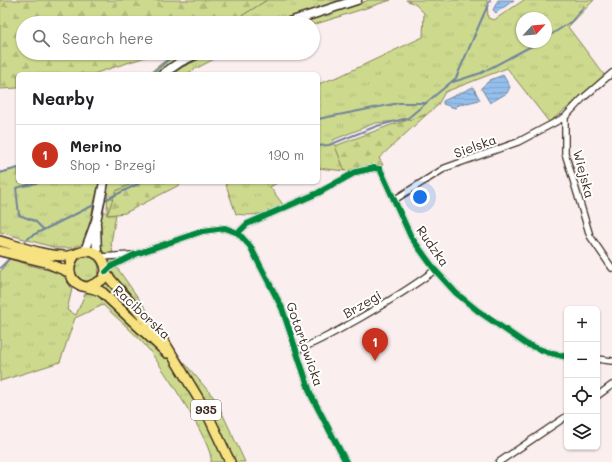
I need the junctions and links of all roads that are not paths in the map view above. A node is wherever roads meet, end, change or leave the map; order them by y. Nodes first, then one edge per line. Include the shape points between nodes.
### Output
1 (356, 0) edge
2 (307, 16) edge
3 (187, 60) edge
4 (166, 72) edge
5 (612, 73) edge
6 (565, 118) junction
7 (103, 184) edge
8 (394, 200) junction
9 (96, 222) junction
10 (238, 233) junction
11 (4, 242) edge
12 (0, 251) edge
13 (85, 251) junction
14 (76, 254) junction
15 (136, 254) junction
16 (99, 256) junction
17 (612, 268) edge
18 (435, 270) junction
19 (69, 272) junction
20 (106, 273) junction
21 (88, 287) junction
22 (297, 350) junction
23 (564, 356) edge
24 (600, 359) edge
25 (612, 360) edge
26 (176, 362) junction
27 (612, 385) edge
28 (600, 394) edge
29 (564, 418) edge
30 (230, 462) edge
31 (346, 462) edge
32 (499, 462) edge

1 - 2 main road
3 - 4 main road
5 - 6 street
6 - 8 street, Sielska via 518,142 445,168
6 - 17 street, Wiejska via 565,153 590,236
7 - 9 main road
8 - 10 street, Rudzka via 382,171 374,168 364,169 312,196 247,224
8 - 18 street, Rudzka via 411,237
9 - 13 main road
9 - 16 main road
10 - 15 street via 225,228 210,229
10 - 22 street, Gotartowicka via 250,246 282,308
11 - 14 main road via 66,256
12 - 19 main road, 935 via 45,262
13 - 14 main road
13 - 16 main road
14 - 19 main road via 69,266
15 - 16 street
15 - 20 street via 112,266
16 - 20 main road, 935 via 105,263
18 - 22 street, Brzegi via 414,286 319,341
18 - 23 street, Rudzka via 456,293 478,311 526,344
19 - 21 main road, 935 via 77,283
20 - 21 main road via 100,282
20 - 26 main road, Raciborska / 935 via 158,333
21 - 26 main road, Raciborska / 935 via 104,293
22 - 31 street, Gotartowicka via 311,395
24 - 25 street
26 - 30 main road, Raciborska / 935 via 206,411
27 - 28 street
29 - 32 street

